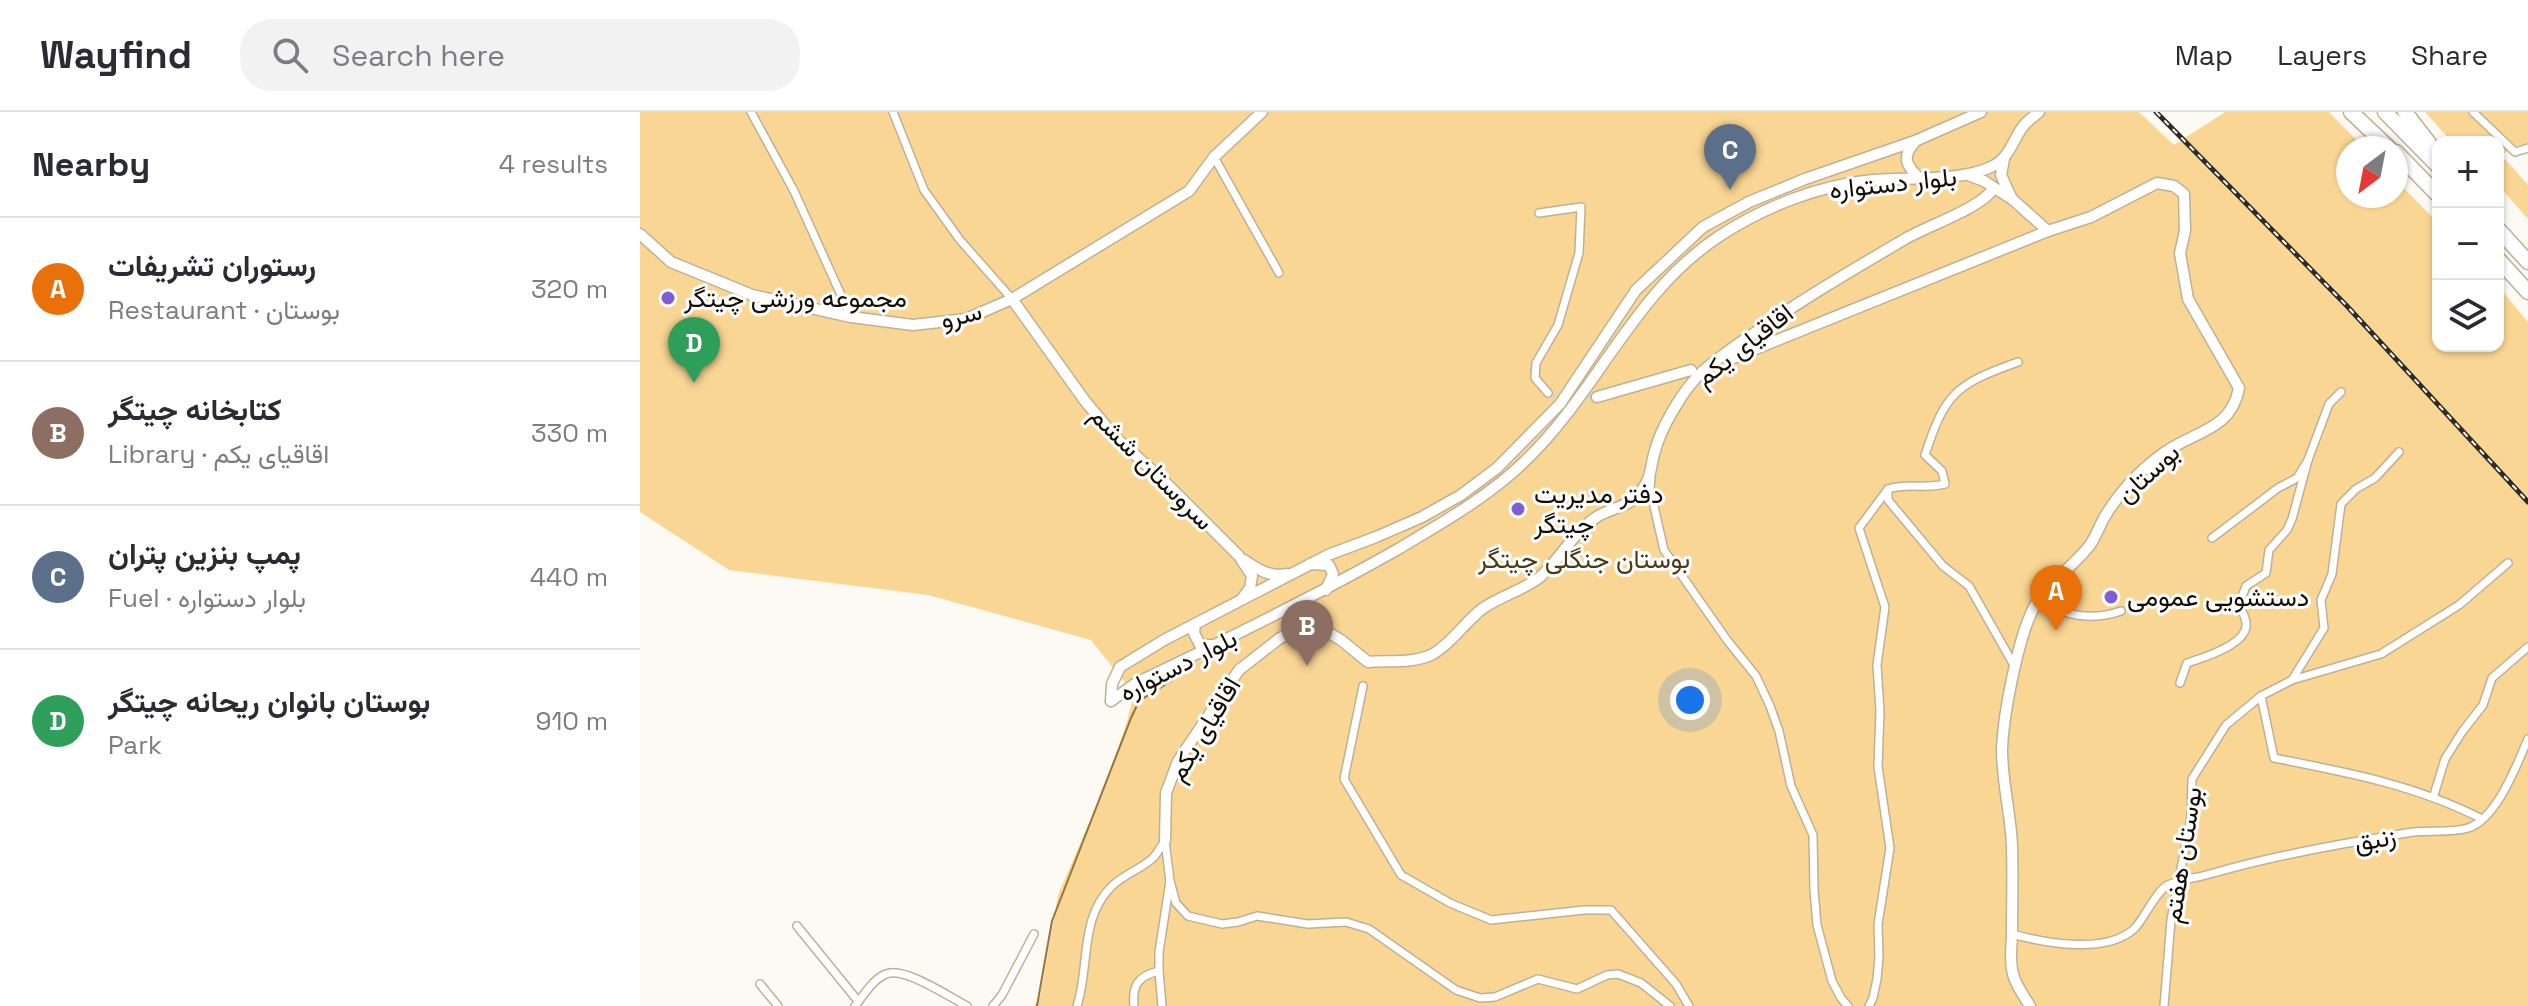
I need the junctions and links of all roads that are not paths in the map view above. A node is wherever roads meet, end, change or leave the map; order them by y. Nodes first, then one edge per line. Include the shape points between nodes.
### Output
1 (751, 112) edge
2 (893, 112) edge
3 (1262, 112) edge
4 (1981, 112) edge
5 (2023, 112) edge
6 (2039, 112) edge
7 (2354, 112) edge
8 (2385, 112) edge
9 (2405, 112) edge
10 (2473, 112) edge
11 (2025, 125) junction
12 (2378, 136) edge
13 (1915, 141) junction
14 (2432, 147) edge
15 (2528, 148) edge
16 (1214, 157) junction
17 (2004, 159) junction
18 (2432, 160) edge
19 (2408, 166) edge
20 (1968, 175) junction
21 (1918, 177) junction
22 (1993, 189) junction
23 (2432, 189) edge
24 (2012, 199) junction
25 (1539, 213) dead end
26 (2048, 231) junction
27 (640, 234) edge
28 (2504, 236) edge
29 (2528, 262) edge
30 (2504, 266) edge
31 (1279, 273) dead end
32 (2528, 292) edge
33 (1012, 299) junction
34 (851, 317) junction
35 (1733, 358) dead end
36 (2018, 362) dead end
37 (1691, 370) dead end
38 (2341, 392) dead end
39 (1548, 393) dead end
40 (1597, 397) tunnel mouth
41 (2399, 452) dead end
42 (2308, 460) junction
43 (1652, 475) junction
44 (1888, 489) junction
45 (2212, 538) dead end
46 (1239, 556) junction
47 (2508, 563) dead end
48 (1308, 565) junction
49 (1294, 574) junction
50 (1326, 590) junction
51 (2038, 600) junction
52 (1241, 601) junction
53 (1290, 609) junction
54 (2121, 611) dead end
55 (1270, 618) junction
56 (1195, 624) junction
57 (1301, 630) junction
58 (1280, 638) junction
59 (1215, 645) junction
60 (2528, 647) edge
61 (2015, 667) junction
62 (2292, 680) junction
63 (2180, 683) dead end
64 (1363, 686) dead end
65 (2261, 696) junction
66 (2528, 739) edge
67 (2434, 795) junction
68 (2482, 819) junction
69 (1165, 841) junction
70 (1170, 881) junction
71 (2176, 883) junction
72 (797, 926) dead end
73 (1034, 934) dead end
74 (2012, 934) junction
75 (1159, 971) junction
76 (760, 984) dead end
77 (856, 1004) edge
78 (778, 1006) edge
79 (967, 1006) edge
80 (993, 1006) edge
81 (1077, 1006) edge
82 (1134, 1006) edge
83 (1162, 1006) edge
84 (1670, 1006) edge
85 (1689, 1006) edge
86 (1848, 1006) edge
87 (1869, 1006) edge
88 (2030, 1006) edge
89 (2164, 1006) edge

1 - 34 street via 794,191
2 - 33 street via 924,190
3 - 16 street, سرو
4 - 13 street, بلوار دستواره
5 - 11 street
6 - 11 street
7 - 12 highway
8 - 18 highway
9 - 14 highway
10 - 15 street via 2515,152
11 - 17 street
13 - 21 street via 1905,159
13 - 48 street, بلوار دستواره via 1805,179 1703,227 1636,290 1560,404 1497,468 1422,517
16 - 31 street
16 - 33 street, سرو via 1189,191
17 - 20 street, بلوار دستواره
17 - 24 street via 2001,175
19 - 23 highway
20 - 21 street, بلوار دستواره
20 - 22 street
21 - 50 street, بلوار دستواره via 1832,186 1721,235 1658,288 1575,406 1525,462 1436,527
22 - 24 street
22 - 43 street, اقاقیای یکم via 1989,197 1823,287 1700,373 1667,424 1654,454
24 - 26 street
25 - 39 street via 1581,207 1579,253 1558,325 1536,363 1535,378
26 - 35 street
26 - 51 street, بوستان via 2091,217 2157,183 2184,194 2180,253 2188,299 2239,388 2226,419 2160,455 2118,495 2093,541
27 - 34 street, سرو via 671,262 752,295
28 - 29 highway
30 - 32 highway
33 - 34 street, سرو via 966,319 913,325
33 - 46 street, سروستان ششم via 1115,437
36 - 44 street via 1967,384 1948,399 1925,455 1942,471 1945,484
37 - 40 street
38 - 42 street via 2329,404
41 - 62 street via 2341,504 2332,574 2321,600 2324,628
42 - 45 street via 2297,478
42 - 63 street via 2287,530 2269,550 2266,573 2246,586 2239,605 2245,631 2237,642 2187,663
43 - 57 street, اقاقیای یکم via 1638,496 1599,515 1574,536 1538,579 1484,608 1431,655 1407,662 1368,662 1321,628 1308,625
43 - 86 street via 1650,489 1664,550 1756,676 1770,706 1791,786 1813,835 1817,925 1832,981
44 - 61 street via 1888,500 1943,566 1969,586
44 - 87 street via 1859,528 1885,607 1877,665 1878,767 1890,848 1878,924 1877,979
46 - 49 street, سروستان ششم via 1262,572
46 - 52 street via 1252,576
47 - 62 street, بوستان هفتم via 2459,605 2381,654
48 - 49 street, بلوار دستواره
48 - 50 street via 1329,565 1333,574
49 - 52 street, بلوار دستواره
50 - 53 street, بلوار دستواره
51 - 54 street via 2084,616
51 - 61 street, بوستان via 2023,631
52 - 56 street, بلوار دستواره
53 - 55 street, بلوار دستواره
53 - 57 street
55 - 58 street
55 - 59 street, بلوار دستواره
56 - 59 street via 1200,645
56 - 59 street, بلوار دستواره via 1120,667 1111,701
57 - 58 street, اقاقیای یکم
58 - 69 street, اقاقیای یکم via 1239,670 1178,761 1166,793
60 - 67 street via 2492,678 2483,705 2445,759
61 - 74 street, بوستان via 2002,749 2012,844
62 - 65 street, بوستان هفتم
64 - 85 street via 1344,779 1401,875 1491,920 1611,910
65 - 67 street via 2274,758
65 - 71 street, بوستان هفتم via 2226,725 2192,779 2191,817
66 - 68 street via 2513,778
67 - 68 street
68 - 71 street, زنبق via 2469,828 2417,832 2248,863
69 - 70 street
69 - 81 street via 1153,858 1112,886 1096,908
70 - 75 street
70 - 84 street via 1176,903 1188,916 1222,924 1257,916 1308,924 1346,922 1369,929 1456,990 1480,998 1538,979 1577,989 1618,974 1641,983
71 - 74 street via 2166,886 2121,939 2078,945
71 - 89 street, بوستان هفتم
72 - 77 street
73 - 80 street
74 - 88 street, بوستان via 2013,975
75 - 82 street via 1138,980
75 - 83 street
76 - 78 street
77 - 79 street via 878,979 898,973

